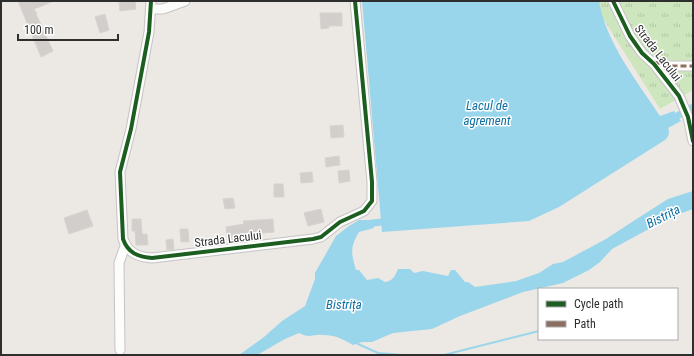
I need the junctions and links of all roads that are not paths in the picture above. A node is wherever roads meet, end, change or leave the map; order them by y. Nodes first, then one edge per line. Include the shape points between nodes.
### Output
1 (185, 1) edge
2 (355, 1) edge
3 (613, 1) edge
4 (151, 5) edge
5 (651, 61) junction
6 (693, 66) edge
7 (693, 141) edge
8 (125, 246) junction
9 (120, 350) dead end

1 - 4 street via 159,10
2 - 8 street, Strada Lacului via 372,182 372,201 364,211 340,222 321,237 313,239 152,258 131,253
3 - 5 street, Strada Lacului via 630,36
4 - 8 street via 149,32 131,129 120,172 122,234
5 - 6 street via 670,66
5 - 7 street, Strada Lacului via 679,96 688,117
8 - 9 street via 119,263

